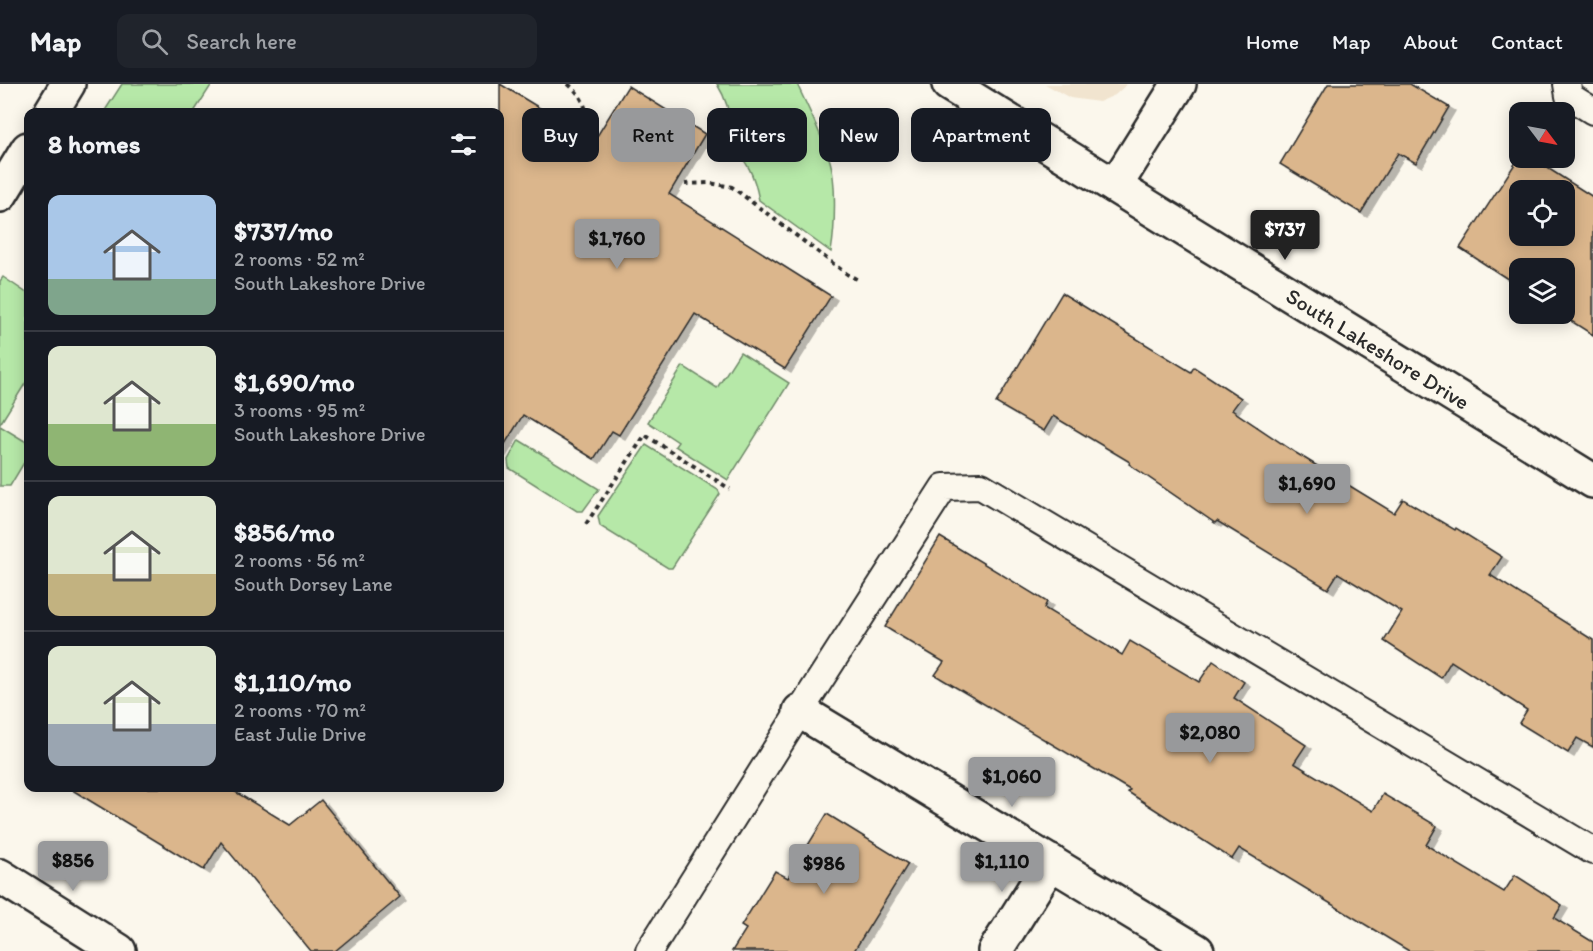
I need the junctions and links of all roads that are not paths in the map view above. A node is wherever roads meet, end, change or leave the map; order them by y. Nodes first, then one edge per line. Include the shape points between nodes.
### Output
1 (69, 84) edge
2 (949, 84) edge
3 (1179, 84) edge
4 (1567, 84) edge
5 (54, 108) edge
6 (1593, 111) edge
7 (24, 156) edge
8 (1115, 186) junction
9 (0, 195) edge
10 (1593, 481) edge
11 (800, 711) junction
12 (1593, 851) edge
13 (1051, 861) junction
14 (0, 876) edge
15 (119, 951) edge
16 (649, 951) edge
17 (995, 951) edge
18 (1197, 951) edge

1 - 5 street
2 - 8 street, South Lakeshore Drive
3 - 8 street
4 - 6 lane via 1569,96
7 - 9 street
8 - 10 street, South Lakeshore Drive
11 - 12 lane via 944,488 981,486
11 - 13 street
11 - 16 lane
13 - 17 street
13 - 18 street
14 - 15 street

